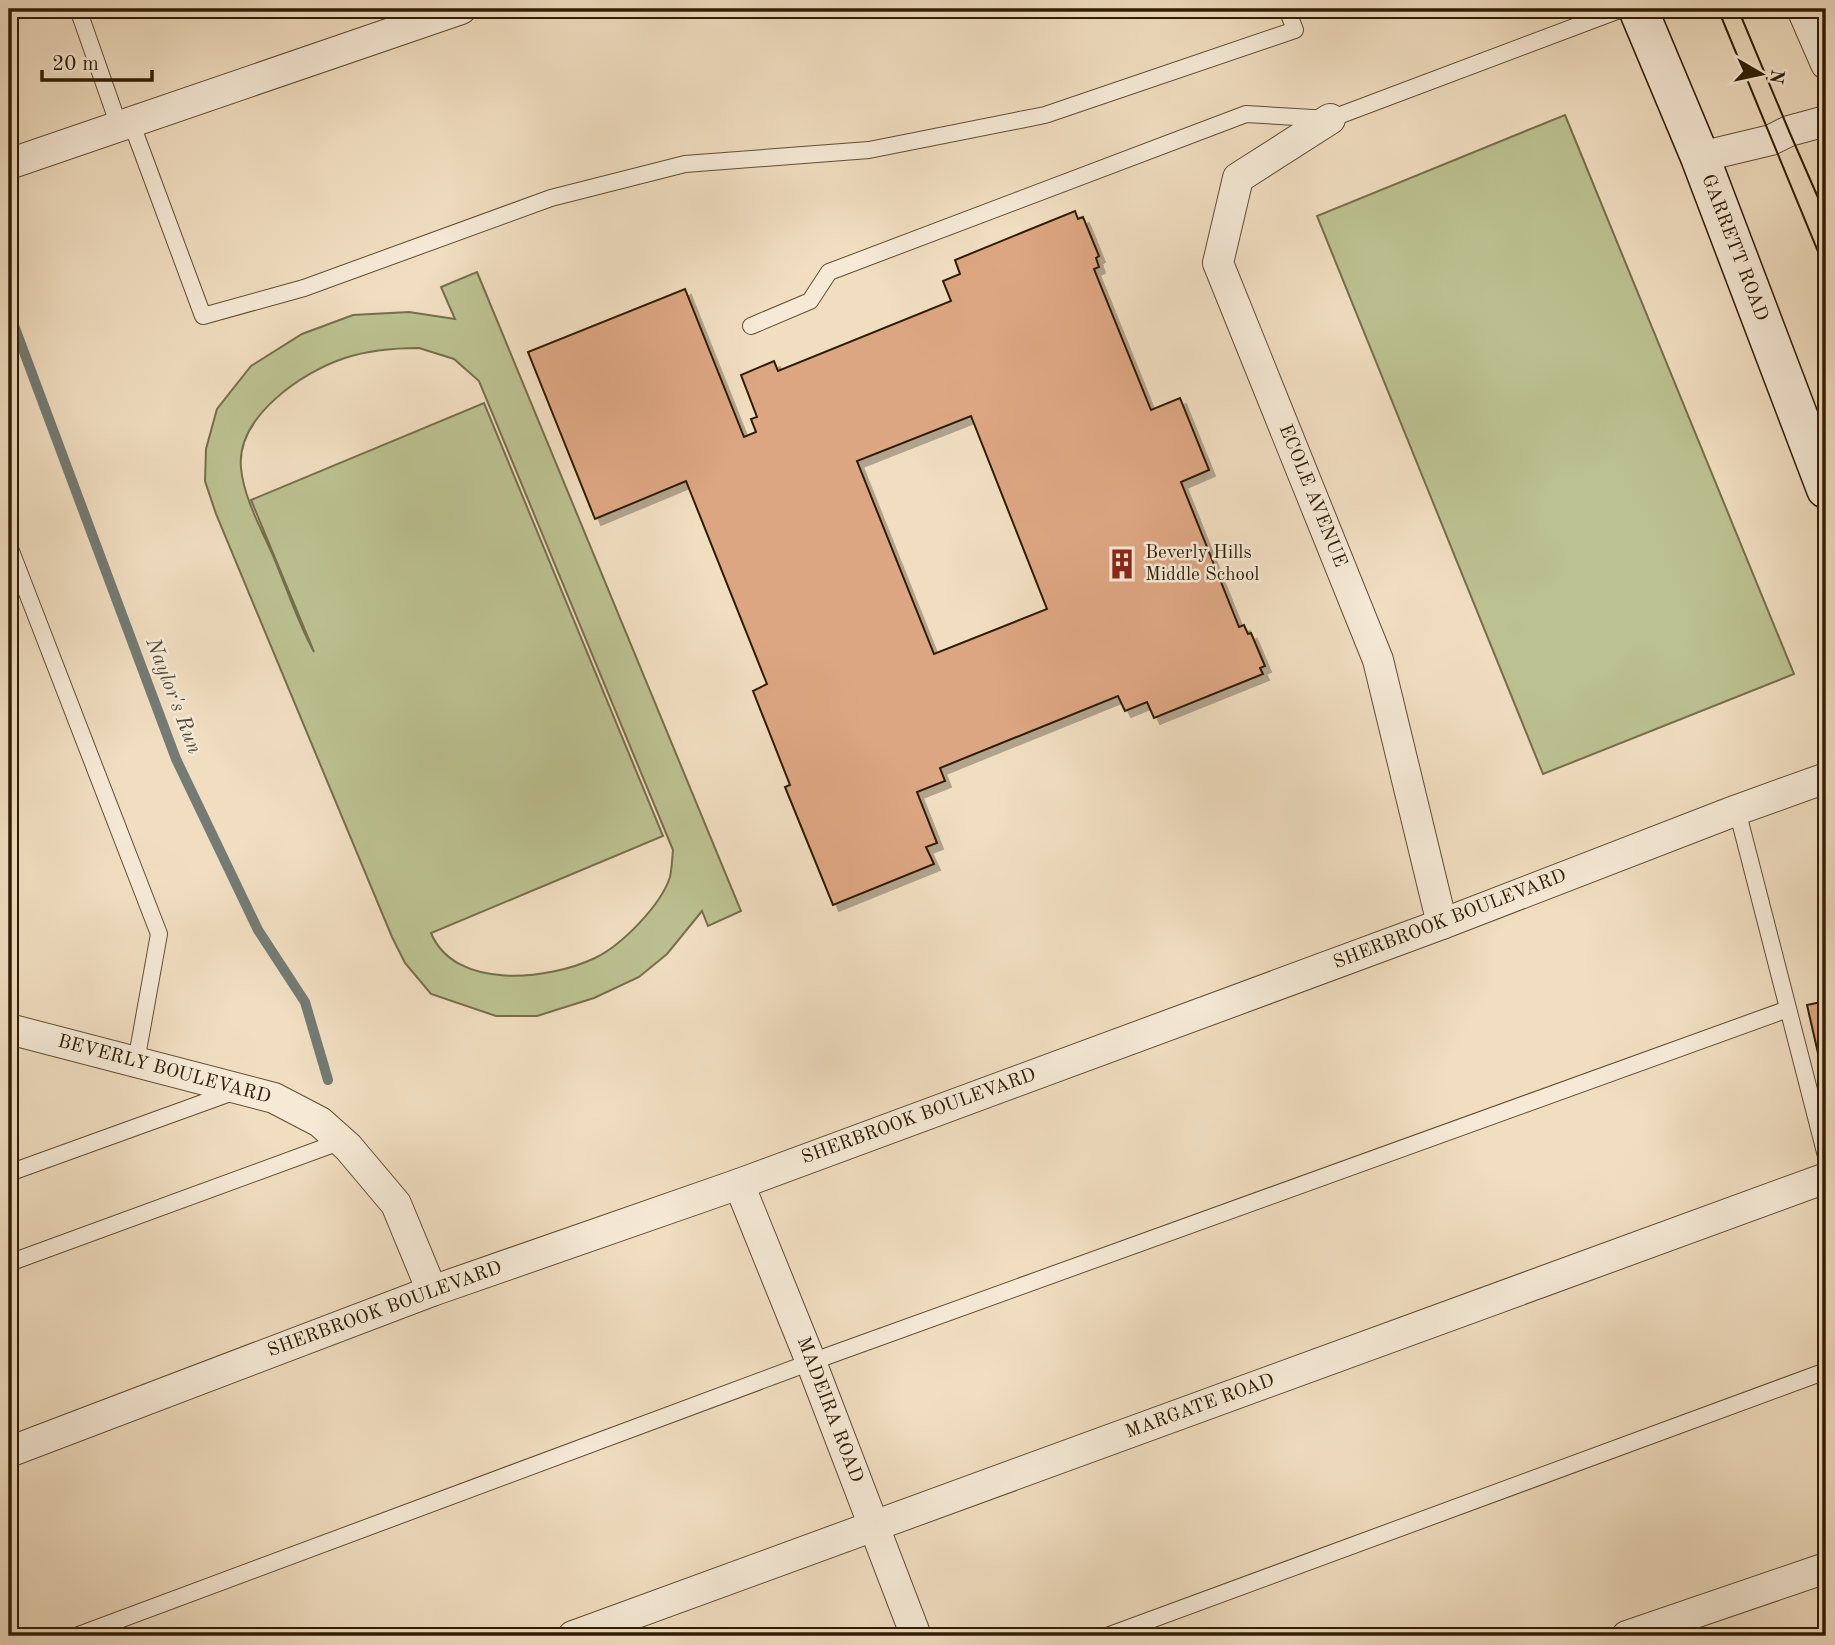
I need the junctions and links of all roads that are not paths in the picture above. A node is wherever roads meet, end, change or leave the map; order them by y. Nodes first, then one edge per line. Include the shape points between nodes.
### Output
1 (78, 9) edge
2 (461, 9) edge
3 (1287, 9) edge
4 (1622, 9) edge
5 (1639, 9) edge
6 (1802, 9) edge
7 (1826, 64) edge
8 (1330, 119) junction
9 (1826, 121) edge
10 (125, 124) junction
11 (1700, 157) junction
12 (9, 164) edge
13 (751, 326) dead end
14 (1826, 489) edge
15 (9, 545) edge
16 (1826, 778) edge
17 (1737, 810) junction
18 (1442, 924) junction
19 (1788, 1009) junction
20 (9, 1029) edge
21 (136, 1062) junction
22 (240, 1089) junction
23 (342, 1142) junction
24 (1826, 1156) edge
25 (9, 1173) edge
26 (1826, 1178) edge
27 (739, 1184) junction
28 (9, 1263) edge
29 (432, 1291) junction
30 (811, 1362) junction
31 (1826, 1371) edge
32 (9, 1452) edge
33 (873, 1526) junction
34 (1826, 1568) edge
35 (76, 1636) edge
36 (573, 1636) edge
37 (916, 1636) edge
38 (1107, 1636) edge
39 (1627, 1636) edge

1 - 10 lane
2 - 10 street
3 - 10 lane via 1295,30 1045,115 869,150 685,164 551,198 304,288 203,316
4 - 8 lane
5 - 11 main road, GARRETT ROAD
6 - 7 street
8 - 13 lane via 1247,114 829,272 810,301
8 - 18 street, ECOLE AVENUE via 1238,178 1218,263 1378,660
9 - 11 street
10 - 12 street
11 - 14 main road, GARRETT ROAD
15 - 21 lane via 159,934
16 - 17 street, SHERBROOK BOULEVARD
17 - 18 street, SHERBROOK BOULEVARD
17 - 19 lane
18 - 27 street, SHERBROOK BOULEVARD
19 - 24 lane
19 - 30 lane
20 - 21 street, BEVERLY BOULEVARD
21 - 22 street, BEVERLY BOULEVARD
22 - 23 street, BEVERLY BOULEVARD via 274,1098 320,1122
22 - 25 lane
23 - 28 lane
23 - 29 street, BEVERLY BOULEVARD via 396,1204
26 - 33 street, MARGATE ROAD
27 - 29 street, SHERBROOK BOULEVARD
27 - 30 street, MADEIRA ROAD
29 - 32 street, SHERBROOK BOULEVARD
30 - 33 street, MADEIRA ROAD
30 - 35 lane
31 - 38 lane
33 - 36 street, MARGATE ROAD
33 - 37 street, MADEIRA ROAD
34 - 39 street

